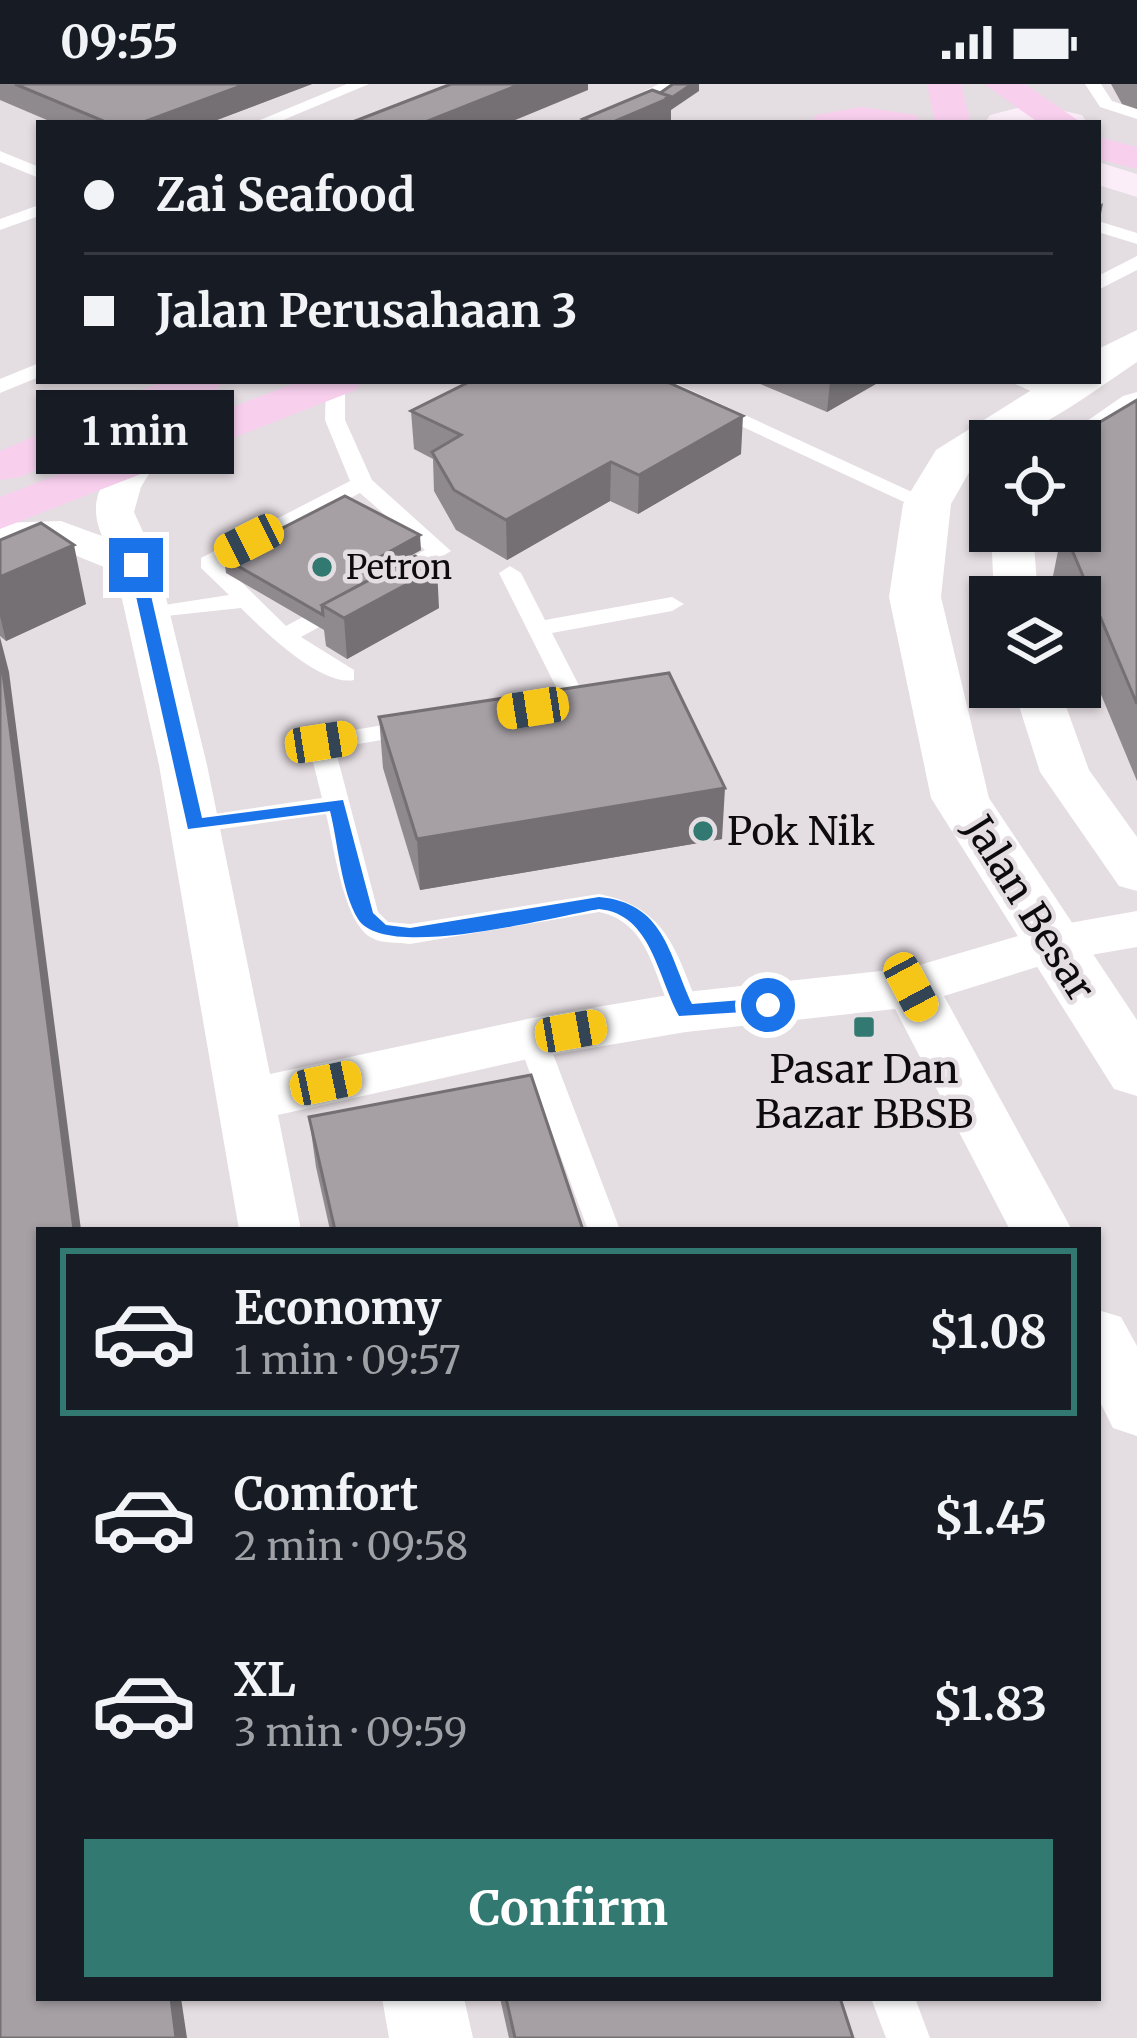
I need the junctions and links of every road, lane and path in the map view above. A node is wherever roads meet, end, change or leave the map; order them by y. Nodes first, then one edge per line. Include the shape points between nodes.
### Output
1 (361, 84) edge
2 (629, 84) edge
3 (672, 84) edge
4 (824, 84) edge
5 (905, 84) edge
6 (944, 84) edge
7 (1001, 84) edge
8 (1093, 84) edge
9 (654, 93) junction
10 (1137, 114) edge
11 (813, 116) edge
12 (269, 120) edge
13 (593, 120) edge
14 (878, 120) edge
15 (947, 120) edge
16 (952, 120) edge
17 (1014, 120) edge
18 (1056, 120) edge
19 (1062, 120) edge
20 (1101, 133) edge
21 (1137, 144) edge
22 (1101, 149) edge
23 (0, 156) edge
24 (1137, 158) edge
25 (36, 172) edge
26 (1101, 174) edge
27 (1101, 185) edge
28 (1137, 191) edge
29 (36, 211) edge
30 (0, 225) edge
31 (1101, 227) edge
32 (1137, 239) edge
33 (1137, 262) edge
34 (1101, 282) edge
35 (1137, 343) edge
36 (1101, 368) edge
37 (36, 370) edge
38 (194, 384) edge
39 (258, 384) edge
40 (333, 384) edge
41 (338, 384) edge
42 (661, 384) edge
43 (0, 387) edge
44 (1065, 393) edge
45 (1137, 404) edge
46 (137, 461) junction
47 (0, 468) edge
48 (0, 481) edge
49 (362, 483) junction
50 (928, 504) junction
51 (0, 514) edge
52 (0, 536) edge
53 (510, 573) dead end
54 (141, 590) junction
55 (245, 600) junction
56 (672, 604) dead end
57 (538, 628) junction
58 (284, 638) junction
59 (345, 675) dead end
60 (574, 702) edge
61 (1043, 708) edge
62 (437, 724) edge
63 (337, 804) junction
64 (194, 825) junction
65 (1137, 874) edge
66 (1137, 929) edge
67 (1052, 944) junction
68 (911, 987) junction
69 (1117, 1010) edge
70 (686, 1012) junction
71 (532, 1038) junction
72 (1137, 1072) edge
73 (244, 1101) junction
74 (269, 1227) edge
75 (603, 1227) edge
76 (1039, 1227) edge
77 (1101, 1342) edge
78 (1137, 1408) edge
79 (424, 2001) edge
80 (894, 2001) edge
81 (431, 2038) edge
82 (908, 2038) edge

1 - 12 lane
2 - 9 lane
3 - 9 lane
4 - 11 highway
5 - 15 highway via 917,104
6 - 16 highway
7 - 19 highway
8 - 10 lane via 1106,104
9 - 13 lane
11 - 14 highway
17 - 18 main road
20 - 21 main road
22 - 24 highway
23 - 25 lane
26 - 28 main road
27 - 28 highway
29 - 30 lane
31 - 32 lane
33 - 34 lane
35 - 36 street, Jalan Besar
37 - 43 lane
38 - 47 highway
39 - 48 highway
40 - 46 highway
41 - 49 lane via 335,420
42 - 50 lane
44 - 45 street
44 - 50 street, Jalan Besar via 953,460
46 - 51 highway
46 - 54 street via 113,512
49 - 55 lane via 211,560
49 - 58 lane via 440,553
50 - 67 street, Jalan Besar via 915,597 959,798
52 - 54 street via 61,534
53 - 57 lane
54 - 55 lane
54 - 64 street
55 - 58 lane
56 - 57 lane
57 - 60 lane
58 - 59 lane
61 - 65 street via 1065,772
62 - 63 lane via 321,742
63 - 64 lane
63 - 70 lane via 365,915 380,931 410,934 627,905 646,921
64 - 73 street
66 - 67 street
67 - 68 street
67 - 69 street, Jalan Besar
68 - 70 street
68 - 76 street
69 - 72 street, Jalan Besar
70 - 71 street
71 - 73 street
71 - 75 lane
73 - 74 street
77 - 78 street
79 - 81 street
80 - 82 lane

